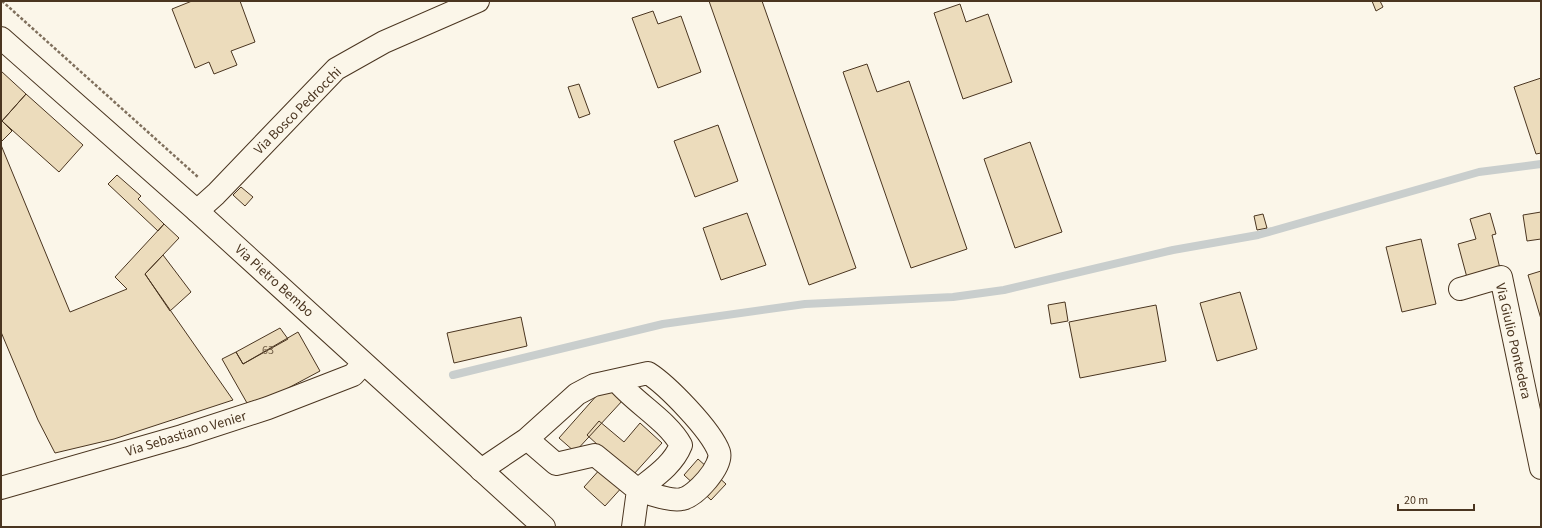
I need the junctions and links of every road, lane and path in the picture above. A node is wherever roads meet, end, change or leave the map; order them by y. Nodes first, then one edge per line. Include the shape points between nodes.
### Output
1 (2, 1) edge
2 (478, 1) edge
3 (1, 38) edge
4 (195, 174) dead end
5 (197, 211) junction
6 (1460, 289) dead end
7 (364, 364) junction
8 (616, 380) junction
9 (527, 439) junction
10 (1541, 468) edge
11 (481, 470) junction
12 (1, 488) edge
13 (638, 490) junction
14 (544, 527) edge
15 (633, 527) edge

1 - 4 path
2 - 5 street, Via Bosco Pedrocchi via 384,42 336,69
3 - 5 street, Via Pietro Bembo
5 - 7 street, Via Pietro Bembo
6 - 10 street, Via Giulio Pontedera via 1501,277
7 - 11 street, Via Pietro Bembo
7 - 12 street, Via Sebastiano Venier via 353,375 268,408 182,436
8 - 9 street via 594,385 577,394
8 - 13 street via 626,392 676,435 681,445 678,454 664,470
8 - 13 street via 648,373 659,380 710,436 719,453 717,468 694,492 682,499 664,498
9 - 11 street
9 - 13 street via 556,464 595,455
11 - 14 street, Via Pietro Bembo
13 - 15 street

